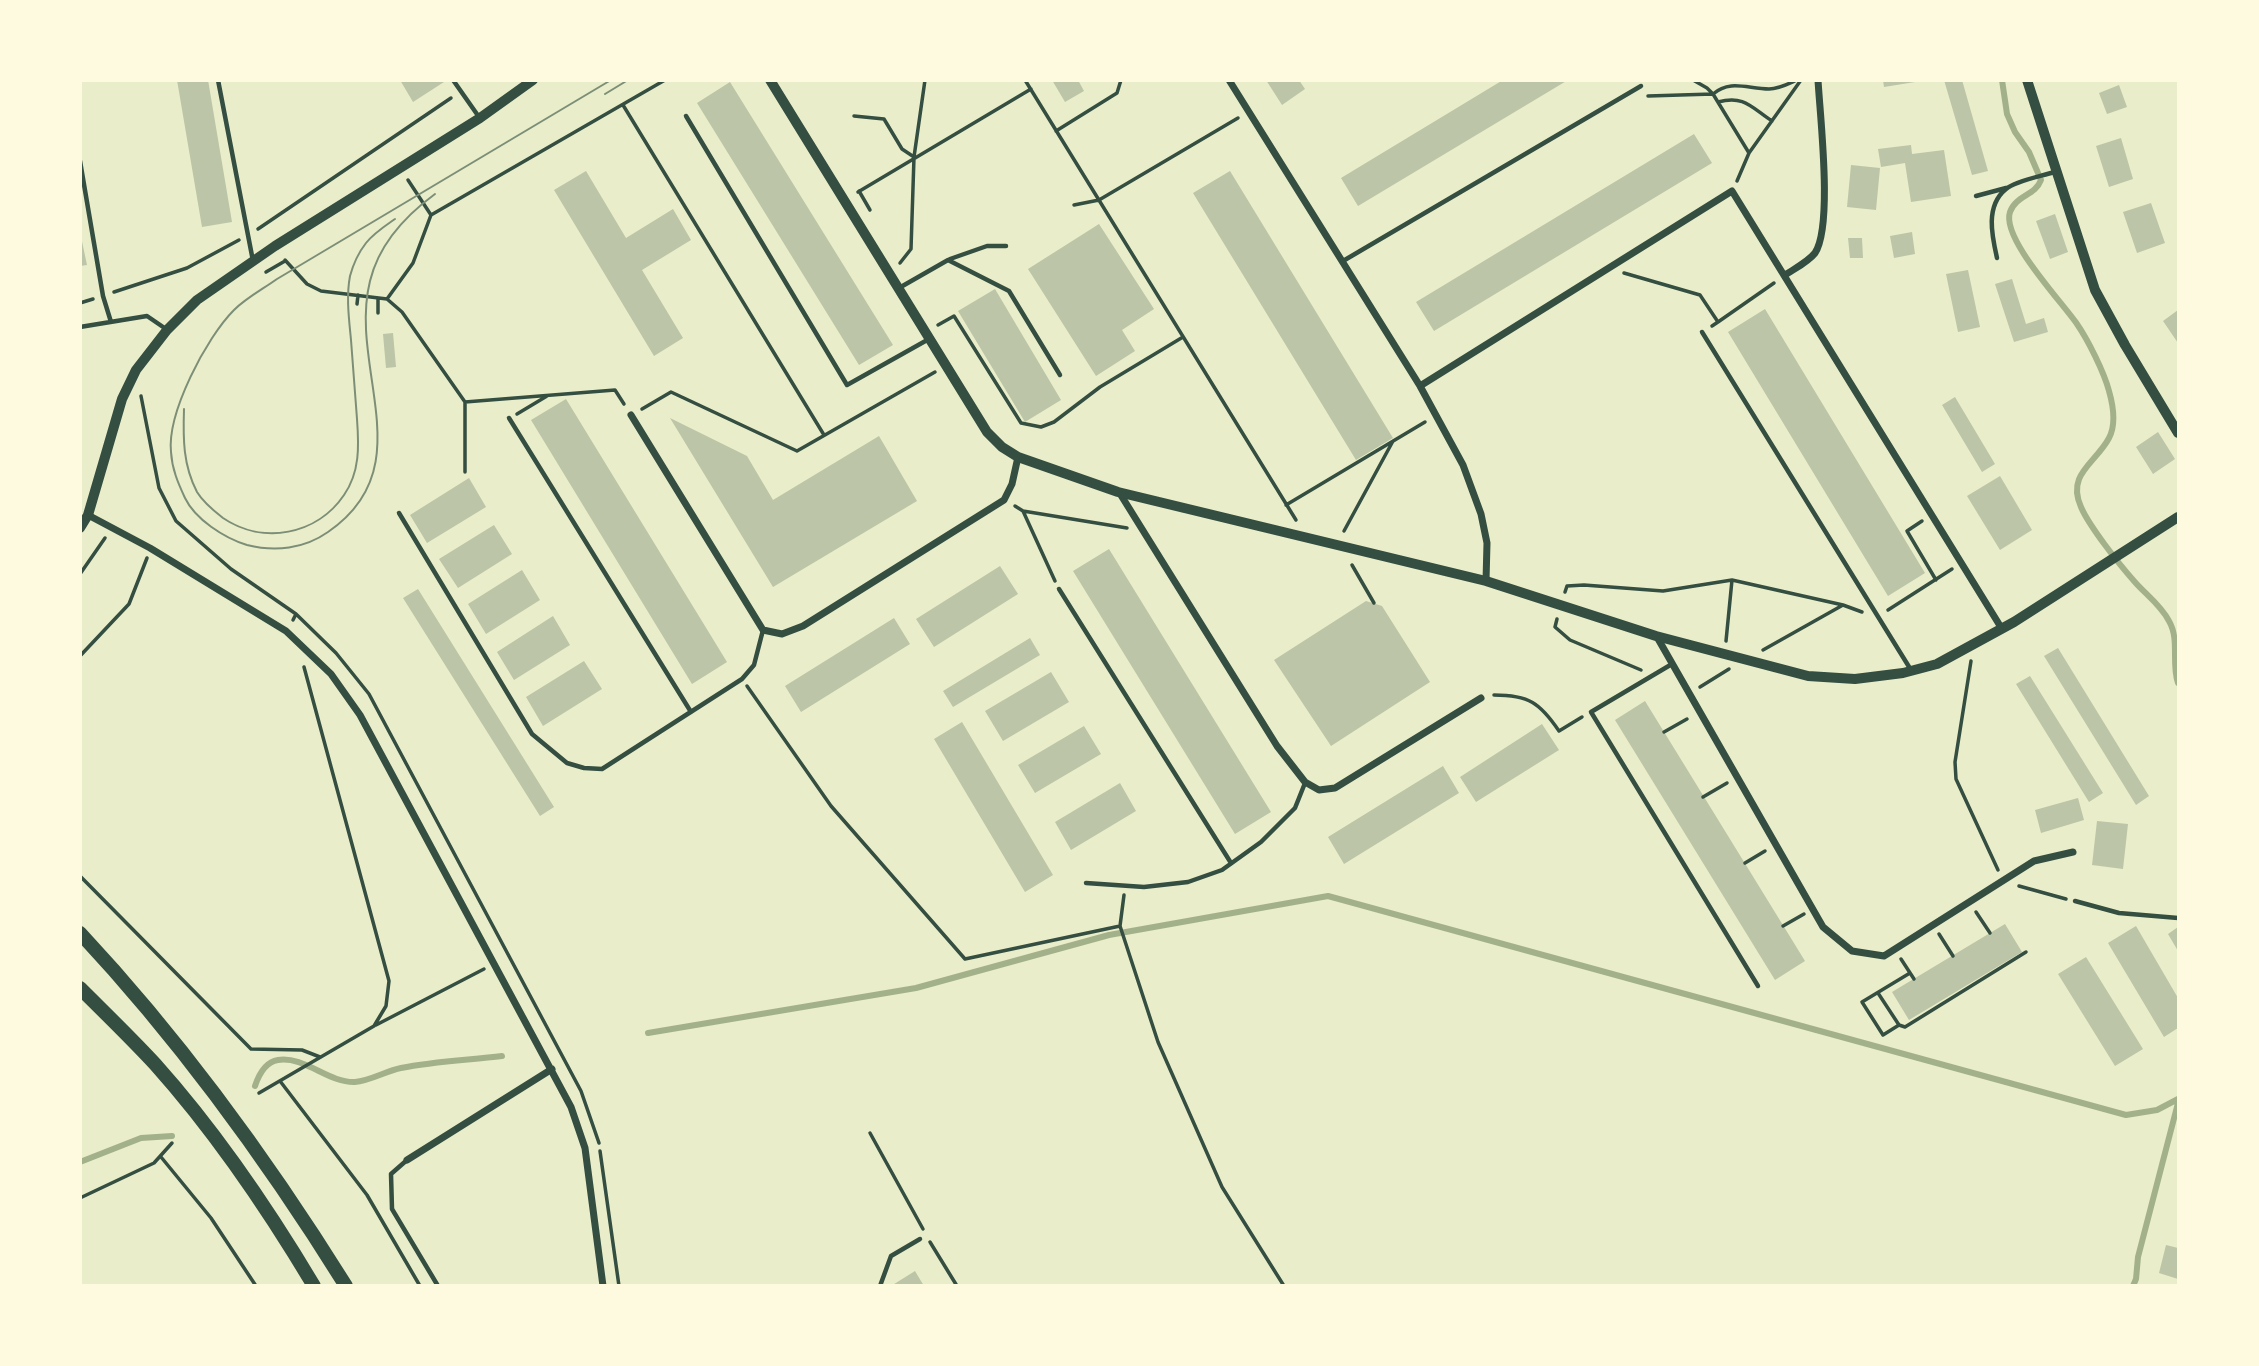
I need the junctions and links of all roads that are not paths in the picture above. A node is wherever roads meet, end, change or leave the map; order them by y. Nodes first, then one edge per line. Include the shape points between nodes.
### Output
1 (218, 80) edge
2 (453, 80) edge
3 (533, 80) edge
4 (770, 80) edge
5 (1229, 80) edge
6 (1818, 80) edge
7 (2027, 80) edge
8 (1641, 86) road end
9 (686, 116) dead end
10 (480, 118) junction
11 (80, 161) edge
12 (2052, 172) junction
13 (2006, 188) junction
14 (1976, 196) dead end
15 (1006, 246) dead end
16 (1997, 258) dead end
17 (948, 260) junction
18 (253, 261) junction
19 (1342, 261) junction
20 (1785, 275) junction
21 (899, 288) junction
22 (111, 322) junction
23 (80, 327) edge
24 (167, 330) junction
25 (1702, 332) road end
26 (930, 339) junction
27 (1060, 375) dead end
28 (1420, 386) junction
29 (631, 415) road end
30 (509, 418) road end
31 (2179, 433) edge
32 (1018, 457) junction
33 (1118, 492) junction
34 (399, 513) dead end
35 (88, 515) junction
36 (2179, 517) edge
37 (80, 528) edge
38 (1486, 581) junction
39 (1059, 589) road end
40 (2002, 629) junction
41 (763, 630) junction
42 (1656, 636) junction
43 (1672, 664) junction
44 (1912, 671) junction
45 (1481, 698) road end
46 (691, 712) junction
47 (1306, 782) junction
48 (2073, 852) dead end
49 (1231, 863) junction
50 (1086, 883) dead end
51 (2075, 901) road end
52 (2179, 918) edge
53 (80, 933) edge
54 (1758, 986) dead end
55 (80, 988) edge
56 (552, 1069) junction
57 (407, 1160) joint
58 (920, 1239) dead end
59 (314, 1286) edge
60 (346, 1286) edge
61 (438, 1286) edge
62 (603, 1286) edge
63 (880, 1286) edge

1 - 18 lane
2 - 10 lane
3 - 10 street
4 - 21 street
5 - 19 street
6 - 20 street via 1823,233 1814,254
7 - 12 street
8 - 19 lane
9 - 26 lane via 847,385
10 - 18 street
11 - 22 lane
12 - 13 lane
12 - 31 street via 2095,290
13 - 14 lane
13 - 16 lane via 1992,216
15 - 17 lane via 987,246
17 - 21 lane
17 - 27 lane via 1009,291
18 - 24 street via 197,300
19 - 28 street
20 - 28 street via 1732,191
20 - 40 street
21 - 26 street
22 - 23 lane
22 - 24 lane via 147,316
24 - 35 street via 136,370 122,399
25 - 44 lane
26 - 32 street via 987,432
28 - 38 street via 1463,465 1482,514 1488,543
29 - 41 street
30 - 46 lane
32 - 33 street
32 - 41 street via 1004,500 803,625 782,634
33 - 38 street
33 - 47 street via 1277,746
34 - 46 lane via 532,734 567,763 602,769
35 - 37 street
35 - 56 street via 286,631 331,674 360,715
36 - 40 street
38 - 42 street
39 - 49 lane
40 - 44 street via 1937,664
41 - 46 lane via 754,665 742,679
42 - 43 street
42 - 44 street via 1808,676 1855,679
43 - 48 street via 1824,927 1852,951 1884,956 2034,862
43 - 54 lane via 1591,712
45 - 47 street via 1335,789 1319,790
47 - 49 lane via 1295,808 1261,842
49 - 50 lane via 1188,882 1144,887
51 - 52 lane via 2119,913
53 - 60 main road via 131,988 227,1108
55 - 59 main road via 156,1065 203,1124 280,1230
56 - 57 street
56 - 62 street via 585,1149
57 - 61 lane via 391,1174 391,1209
58 - 63 lane via 891,1256

